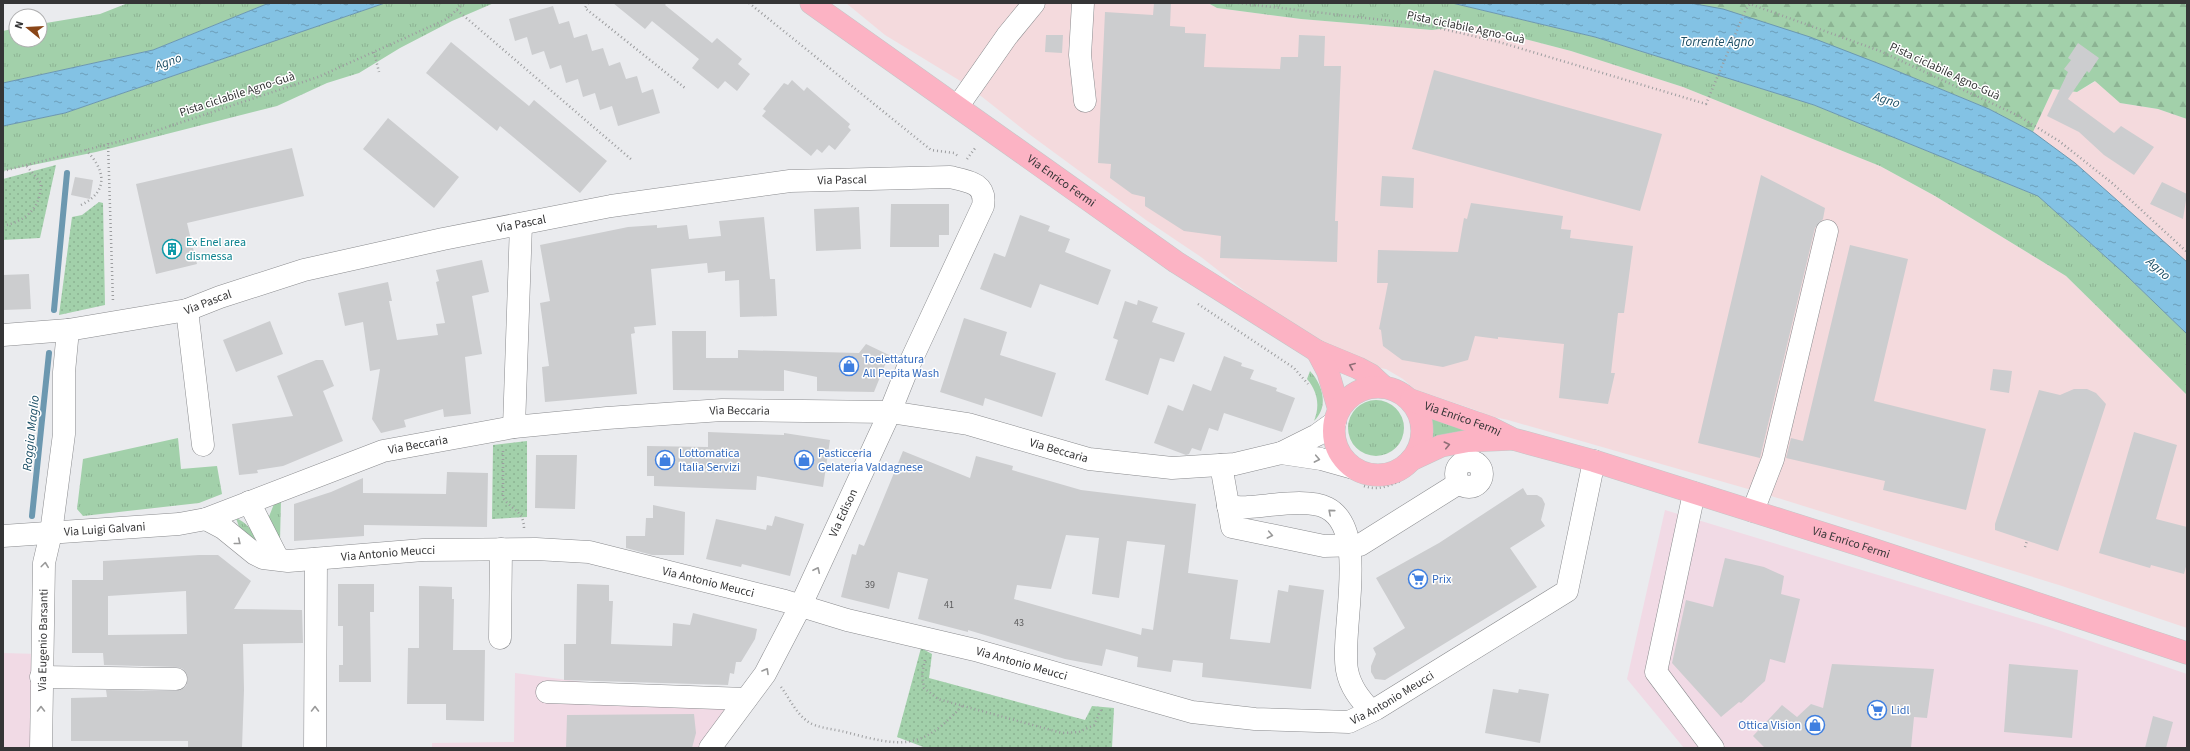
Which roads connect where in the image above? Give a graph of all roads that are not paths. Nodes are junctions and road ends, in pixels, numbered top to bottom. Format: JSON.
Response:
{"nodes":[{"id":1,"x":811,"y":3,"type":"edge"},
{"id":2,"x":1034,"y":3,"type":"edge"},
{"id":3,"x":1084,"y":3,"type":"edge"},
{"id":4,"x":1085,"y":101,"type":"dead end"},
{"id":5,"x":958,"y":106,"type":"junction"},
{"id":6,"x":982,"y":190,"type":"joint"},
{"id":7,"x":521,"y":224,"type":"junction"},
{"id":8,"x":1827,"y":231,"type":"dead end"},
{"id":9,"x":187,"y":310,"type":"junction"},
{"id":10,"x":68,"y":330,"type":"junction"},
{"id":11,"x":3,"y":335,"type":"edge"},
{"id":12,"x":1317,"y":351,"type":"junction"},
{"id":13,"x":1384,"y":387,"type":"junction"},
{"id":14,"x":1411,"y":400,"type":"junction"},
{"id":15,"x":890,"y":412,"type":"junction"},
{"id":16,"x":1337,"y":416,"type":"junction"},
{"id":17,"x":514,"y":427,"type":"junction"},
{"id":18,"x":1513,"y":439,"type":"junction"},
{"id":19,"x":203,"y":445,"type":"dead end"},
{"id":20,"x":1281,"y":452,"type":"junction"},
{"id":21,"x":1594,"y":461,"type":"junction"},
{"id":22,"x":1221,"y":465,"type":"junction"},
{"id":23,"x":1407,"y":470,"type":"junction"},
{"id":24,"x":1356,"y":476,"type":"junction"},
{"id":25,"x":1459,"y":483,"type":"dead end"},
{"id":26,"x":1694,"y":493,"type":"junction"},
{"id":27,"x":249,"y":502,"type":"junction"},
{"id":28,"x":1228,"y":506,"type":"junction"},
{"id":29,"x":1753,"y":511,"type":"junction"},
{"id":30,"x":206,"y":519,"type":"junction"},
{"id":31,"x":51,"y":533,"type":"junction"},
{"id":32,"x":3,"y":536,"type":"edge"},
{"id":33,"x":1351,"y":545,"type":"junction"},
{"id":34,"x":501,"y":550,"type":"junction"},
{"id":35,"x":278,"y":559,"type":"junction"},
{"id":36,"x":316,"y":559,"type":"junction"},
{"id":37,"x":801,"y":605,"type":"junction"},
{"id":38,"x":500,"y":638,"type":"dead end"},
{"id":39,"x":2187,"y":653,"type":"edge"},
{"id":40,"x":41,"y":677,"type":"junction"},
{"id":41,"x":176,"y":679,"type":"dead end"},
{"id":42,"x":547,"y":692,"type":"dead end"},
{"id":43,"x":746,"y":699,"type":"junction"},
{"id":44,"x":1371,"y":711,"type":"junction"},
{"id":45,"x":40,"y":748,"type":"edge"},
{"id":46,"x":315,"y":748,"type":"edge"},
{"id":47,"x":710,"y":748,"type":"edge"},
{"id":48,"x":1713,"y":748,"type":"edge"}],
"edges":[{"from":1,"to":5,"type":"main road","name":"Via Enrico Fermi"},
{"from":2,"to":5,"type":"street"},
{"from":3,"to":4,"type":"street"},
{"from":5,"to":12,"type":"main road","name":"Via Enrico Fermi"},
{"from":6,"to":7,"type":"street","name":"Via Pascal"},
{"from":6,"to":15,"type":"street","name":"Via Edison"},
{"from":7,"to":9,"type":"street","name":"Via Pascal"},
{"from":7,"to":17,"type":"street"},
{"from":8,"to":29,"type":"street"},
{"from":9,"to":10,"type":"street","name":"Via Pascal"},
{"from":9,"to":19,"type":"street"},
{"from":10,"to":11,"type":"street","name":"Via Pascal"},
{"from":10,"to":31,"type":"street"},
{"from":13,"to":12,"type":"main road","name":"Via Enrico Fermi","one_way":true},
{"from":12,"to":16,"type":"main road"},
{"from":13,"to":14,"type":"main road"},
{"from":13,"to":16,"type":"main road"},
{"from":14,"to":18,"type":"main road","name":"Via Enrico Fermi"},
{"from":14,"to":23,"type":"main road"},
{"from":15,"to":17,"type":"street","name":"Via Beccaria"},
{"from":15,"to":22,"type":"street","name":"Via Beccaria"},
{"from":37,"to":15,"type":"street","name":"Via Edison","one_way":true},
{"from":16,"to":20,"type":"street","name":"Via Beccaria"},
{"from":16,"to":24,"type":"main road"},
{"from":17,"to":27,"type":"street","name":"Via Beccaria"},
{"from":18,"to":21,"type":"main road","name":"Via Enrico Fermi"},
{"from":23,"to":18,"type":"main road","name":"Via Enrico Fermi","one_way":true},
{"from":20,"to":22,"type":"street","name":"Via Beccaria"},
{"from":20,"to":24,"type":"street","name":"Via Beccaria","one_way":true},
{"from":21,"to":26,"type":"main road","name":"Via Enrico Fermi"},
{"from":21,"to":44,"type":"street","name":"Via Antonio Meucci"},
{"from":22,"to":28,"type":"street"},
{"from":23,"to":24,"type":"main road"},
{"from":25,"to":33,"type":"street"},
{"from":26,"to":29,"type":"main road","name":"Via Enrico Fermi"},
{"from":26,"to":48,"type":"street"},
{"from":27,"to":30,"type":"street","name":"Via Beccaria"},
{"from":27,"to":35,"type":"street"},
{"from":28,"to":33,"type":"street","one_way":true},
{"from":33,"to":28,"type":"street","one_way":true},
{"from":29,"to":39,"type":"main road","name":"Via Enrico Fermi"},
{"from":30,"to":31,"type":"street","name":"Via Luigi Galvani"},
{"from":30,"to":35,"type":"street","name":"Via Antonio Meucci","one_way":true},
{"from":31,"to":32,"type":"street","name":"Via Luigi Galvani"},
{"from":40,"to":31,"type":"street","name":"Via Eugenio Barsanti","one_way":true},
{"from":33,"to":44,"type":"street"},
{"from":34,"to":36,"type":"street","name":"Via Antonio Meucci"},
{"from":34,"to":37,"type":"street","name":"Via Antonio Meucci"},
{"from":34,"to":38,"type":"street"},
{"from":35,"to":36,"type":"street","name":"Via Antonio Meucci"},
{"from":46,"to":36,"type":"street","one_way":true},
{"from":43,"to":37,"type":"street","name":"Via Edison","one_way":true},
{"from":37,"to":44,"type":"street","name":"Via Antonio Meucci"},
{"from":40,"to":41,"type":"street"},
{"from":45,"to":40,"type":"street","name":"Via Eugenio Barsanti","one_way":true},
{"from":42,"to":43,"type":"street"},
{"from":43,"to":47,"type":"street","name":"Via Edison"}]}
